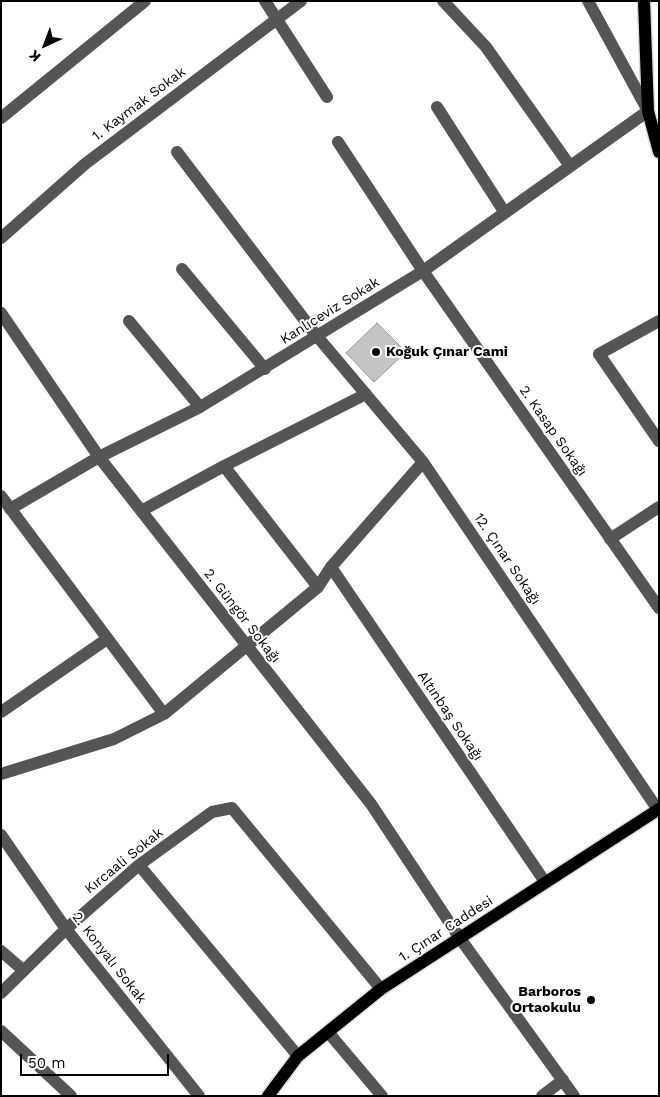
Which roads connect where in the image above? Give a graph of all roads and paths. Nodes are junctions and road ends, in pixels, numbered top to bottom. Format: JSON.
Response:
{"nodes":[{"id":1,"x":145,"y":1,"type":"edge"},
{"id":2,"x":265,"y":1,"type":"edge"},
{"id":3,"x":301,"y":1,"type":"edge"},
{"id":4,"x":443,"y":1,"type":"edge"},
{"id":5,"x":588,"y":1,"type":"edge"},
{"id":6,"x":644,"y":1,"type":"edge"},
{"id":7,"x":277,"y":18,"type":"junction"},
{"id":8,"x":327,"y":97,"type":"dead end"},
{"id":9,"x":437,"y":107,"type":"dead end"},
{"id":10,"x":648,"y":111,"type":"junction"},
{"id":11,"x":1,"y":118,"type":"edge"},
{"id":12,"x":338,"y":142,"type":"dead end"},
{"id":13,"x":177,"y":152,"type":"dead end"},
{"id":14,"x":659,"y":152,"type":"edge"},
{"id":15,"x":570,"y":166,"type":"junction"},
{"id":16,"x":505,"y":213,"type":"junction"},
{"id":17,"x":1,"y":238,"type":"edge"},
{"id":18,"x":182,"y":269,"type":"dead end"},
{"id":19,"x":423,"y":272,"type":"junction"},
{"id":20,"x":1,"y":313,"type":"edge"},
{"id":21,"x":129,"y":321,"type":"dead end"},
{"id":22,"x":659,"y":321,"type":"edge"},
{"id":23,"x":316,"y":335,"type":"junction"},
{"id":24,"x":265,"y":369,"type":"junction"},
{"id":25,"x":366,"y":394,"type":"junction"},
{"id":26,"x":200,"y":407,"type":"junction"},
{"id":27,"x":659,"y":441,"type":"edge"},
{"id":28,"x":99,"y":456,"type":"junction"},
{"id":29,"x":423,"y":462,"type":"junction"},
{"id":30,"x":224,"y":466,"type":"junction"},
{"id":31,"x":1,"y":496,"type":"edge"},
{"id":32,"x":659,"y":507,"type":"edge"},
{"id":33,"x":10,"y":508,"type":"junction"},
{"id":34,"x":141,"y":511,"type":"junction"},
{"id":35,"x":610,"y":539,"type":"junction"},
{"id":36,"x":331,"y":567,"type":"junction"},
{"id":37,"x":318,"y":587,"type":"junction"},
{"id":38,"x":659,"y":608,"type":"edge"},
{"id":39,"x":107,"y":638,"type":"junction"},
{"id":40,"x":248,"y":648,"type":"junction"},
{"id":41,"x":1,"y":712,"type":"edge"},
{"id":42,"x":164,"y":714,"type":"junction"},
{"id":43,"x":1,"y":774,"type":"edge"},
{"id":44,"x":659,"y":810,"type":"edge"},
{"id":45,"x":1,"y":835,"type":"edge"},
{"id":46,"x":139,"y":865,"type":"junction"},
{"id":47,"x":545,"y":882,"type":"junction"},
{"id":48,"x":66,"y":929,"type":"junction"},
{"id":49,"x":459,"y":937,"type":"junction"},
{"id":50,"x":1,"y":951,"type":"edge"},
{"id":51,"x":23,"y":970,"type":"junction"},
{"id":52,"x":381,"y":989,"type":"junction"},
{"id":53,"x":1,"y":994,"type":"edge"},
{"id":54,"x":1,"y":1031,"type":"edge"},
{"id":55,"x":328,"y":1032,"type":"junction"},
{"id":56,"x":298,"y":1056,"type":"junction"},
{"id":57,"x":563,"y":1080,"type":"junction"},
{"id":58,"x":71,"y":1096,"type":"edge"},
{"id":59,"x":199,"y":1096,"type":"edge"},
{"id":60,"x":268,"y":1096,"type":"edge"},
{"id":61,"x":382,"y":1096,"type":"edge"},
{"id":62,"x":542,"y":1096,"type":"edge"},
{"id":63,"x":574,"y":1096,"type":"edge"}],
"edges":[{"from":1,"to":11,"type":"street"},
{"from":2,"to":7,"type":"street"},
{"from":3,"to":7,"type":"street","name":"1. Kaymak Sokak"},
{"from":4,"to":15,"type":"street"},
{"from":5,"to":10,"type":"street"},
{"from":6,"to":10,"type":"main road"},
{"from":7,"to":8,"type":"street"},
{"from":7,"to":17,"type":"street","name":"1. Kaymak Sokak"},
{"from":9,"to":16,"type":"street"},
{"from":10,"to":14,"type":"main road"},
{"from":10,"to":15,"type":"street","name":"Kanlıceviz Sokak"},
{"from":12,"to":19,"type":"street","name":"2. Kasap Sokağı"},
{"from":13,"to":23,"type":"street","name":"12. Çınar Sokağı"},
{"from":15,"to":16,"type":"street","name":"Kanlıceviz Sokak"},
{"from":16,"to":19,"type":"street","name":"Kanlıceviz Sokak"},
{"from":18,"to":24,"type":"street"},
{"from":19,"to":23,"type":"street","name":"Kanlıceviz Sokak"},
{"from":19,"to":35,"type":"street","name":"2. Kasap Sokağı"},
{"from":20,"to":28,"type":"street","name":"2. Güngör Sokağı"},
{"from":21,"to":26,"type":"street"},
{"from":22,"to":27,"type":"street"},
{"from":23,"to":24,"type":"street","name":"Kanlıceviz Sokak"},
{"from":23,"to":25,"type":"street","name":"12. Çınar Sokağı"},
{"from":24,"to":26,"type":"street","name":"Kanlıceviz Sokak"},
{"from":25,"to":29,"type":"street","name":"12. Çınar Sokağı"},
{"from":25,"to":30,"type":"street"},
{"from":26,"to":28,"type":"street","name":"Kanlıceviz Sokak"},
{"from":28,"to":33,"type":"street","name":"Kanlıceviz Sokak"},
{"from":28,"to":34,"type":"street","name":"2. Güngör Sokağı"},
{"from":29,"to":36,"type":"street"},
{"from":29,"to":44,"type":"street","name":"12. Çınar Sokağı"},
{"from":30,"to":34,"type":"street"},
{"from":30,"to":37,"type":"street"},
{"from":31,"to":33,"type":"street"},
{"from":32,"to":35,"type":"street"},
{"from":33,"to":39,"type":"street"},
{"from":34,"to":40,"type":"street","name":"2. Güngör Sokağı"},
{"from":35,"to":38,"type":"street","name":"2. Kasap Sokağı"},
{"from":36,"to":37,"type":"street"},
{"from":36,"to":47,"type":"street","name":"Altınbaş Sokağı"},
{"from":37,"to":40,"type":"street"},
{"from":39,"to":41,"type":"street"},
{"from":39,"to":42,"type":"street"},
{"from":40,"to":42,"type":"street"},
{"from":40,"to":49,"type":"street","name":"2. Güngör Sokağı"},
{"from":42,"to":43,"type":"street"},
{"from":44,"to":47,"type":"main road","name":"1. Çınar Caddesi"},
{"from":45,"to":48,"type":"street","name":"2. Konyalı Sokak"},
{"from":46,"to":48,"type":"street","name":"Kırcaali Sokak"},
{"from":46,"to":52,"type":"street","name":"Kırcaali Sokak"},
{"from":46,"to":56,"type":"street"},
{"from":47,"to":49,"type":"main road","name":"1. Çınar Caddesi"},
{"from":48,"to":51,"type":"street","name":"Kırcaali Sokak"},
{"from":48,"to":59,"type":"street","name":"2. Konyalı Sokak"},
{"from":49,"to":52,"type":"main road","name":"1. Çınar Caddesi"},
{"from":49,"to":57,"type":"street","name":"2. Güngör Sokağı"},
{"from":50,"to":51,"type":"street"},
{"from":51,"to":53,"type":"street","name":"Kırcaali Sokak"},
{"from":52,"to":55,"type":"main road","name":"1. Çınar Caddesi"},
{"from":54,"to":58,"type":"street"},
{"from":55,"to":56,"type":"main road","name":"1. Çınar Caddesi"},
{"from":55,"to":61,"type":"street"},
{"from":56,"to":60,"type":"main road","name":"1. Çınar Caddesi"},
{"from":57,"to":62,"type":"street"},
{"from":57,"to":63,"type":"street","name":"2. Güngör Sokağı"}]}
